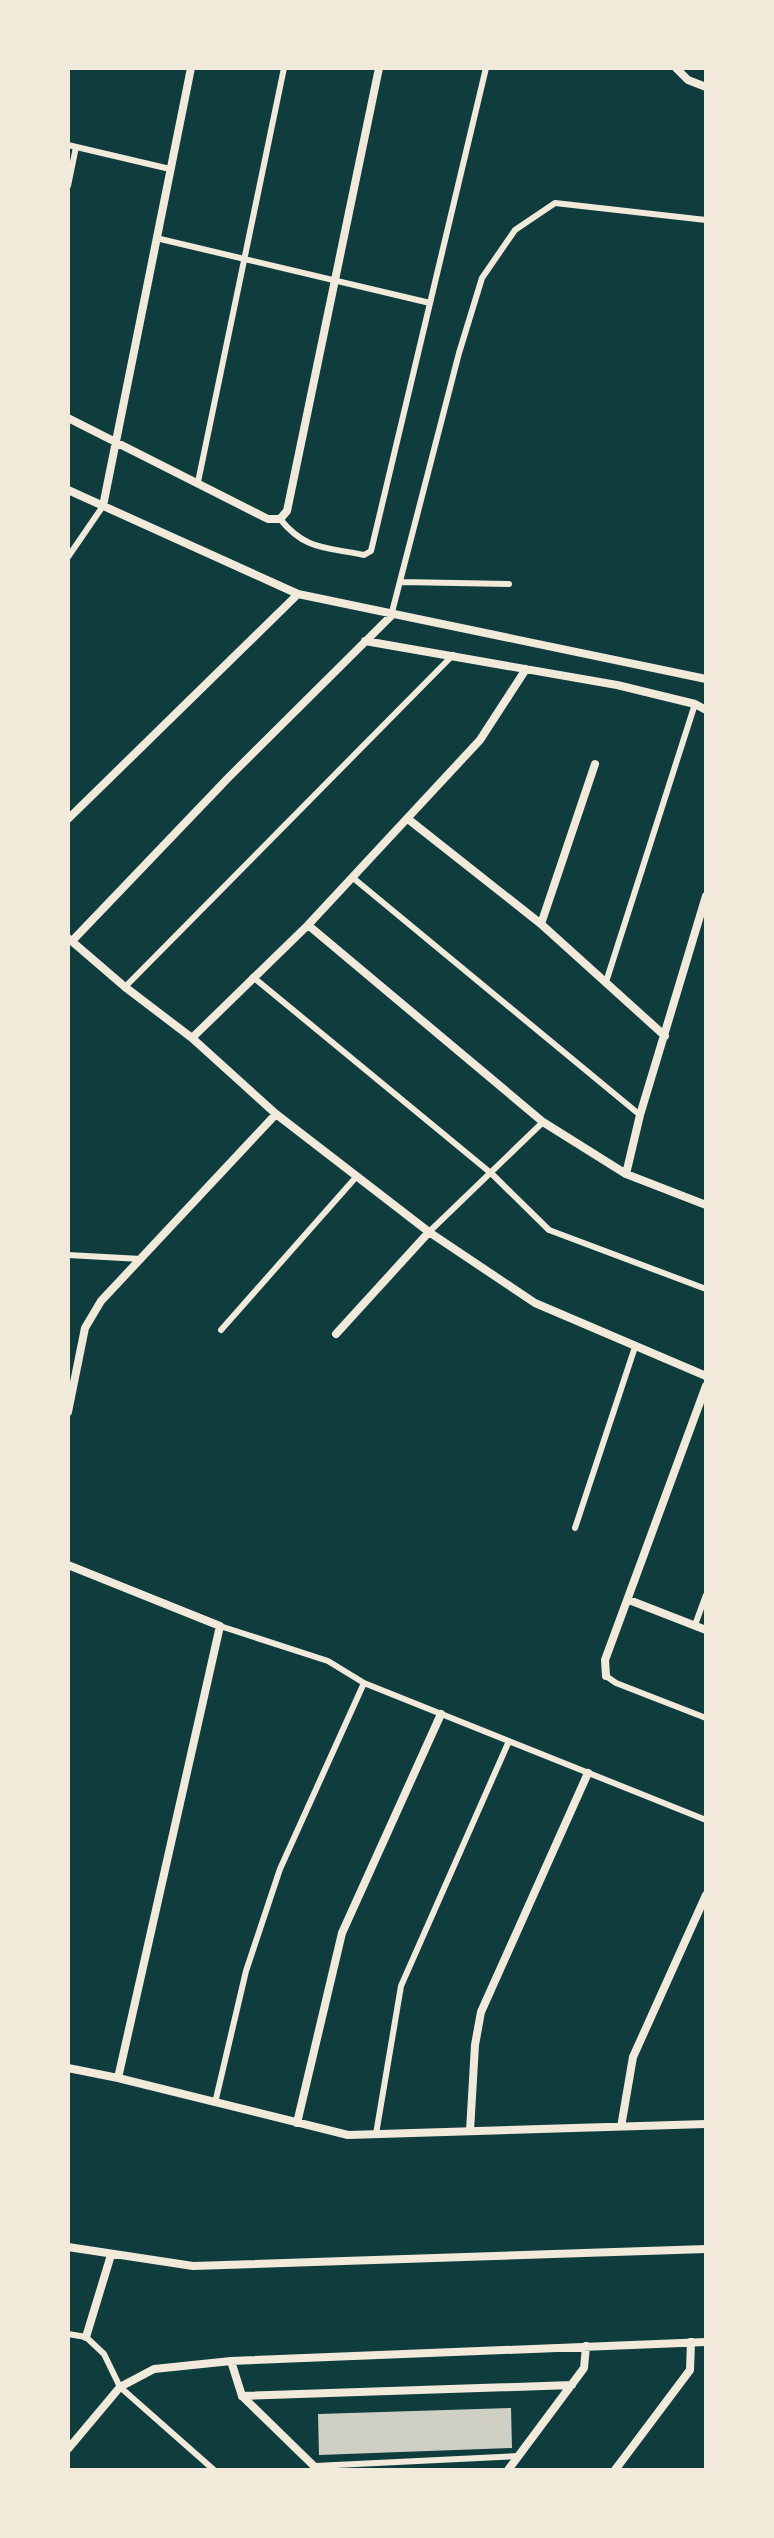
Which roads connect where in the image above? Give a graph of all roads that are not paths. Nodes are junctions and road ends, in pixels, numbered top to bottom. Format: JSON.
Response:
{"nodes":[{"id":1,"x":191,"y":68,"type":"edge"},
{"id":2,"x":284,"y":68,"type":"edge"},
{"id":3,"x":379,"y":68,"type":"edge"},
{"id":4,"x":486,"y":68,"type":"edge"},
{"id":5,"x":676,"y":68,"type":"edge"},
{"id":6,"x":706,"y":87,"type":"edge"},
{"id":7,"x":68,"y":145,"type":"edge"},
{"id":8,"x":76,"y":147,"type":"junction"},
{"id":9,"x":170,"y":169,"type":"junction"},
{"id":10,"x":68,"y":186,"type":"edge"},
{"id":11,"x":706,"y":220,"type":"edge"},
{"id":12,"x":156,"y":238,"type":"junction"},
{"id":13,"x":244,"y":258,"type":"junction"},
{"id":14,"x":336,"y":280,"type":"junction"},
{"id":15,"x":430,"y":303,"type":"junction"},
{"id":16,"x":68,"y":418,"type":"edge"},
{"id":17,"x":114,"y":440,"type":"junction"},
{"id":18,"x":198,"y":482,"type":"junction"},
{"id":19,"x":68,"y":490,"type":"edge"},
{"id":20,"x":103,"y":506,"type":"junction"},
{"id":21,"x":280,"y":519,"type":"junction"},
{"id":22,"x":68,"y":557,"type":"edge"},
{"id":23,"x":401,"y":582,"type":"junction"},
{"id":24,"x":509,"y":584,"type":"dead end"},
{"id":25,"x":298,"y":594,"type":"junction"},
{"id":26,"x":391,"y":616,"type":"junction"},
{"id":27,"x":365,"y":641,"type":"junction"},
{"id":28,"x":453,"y":655,"type":"junction"},
{"id":29,"x":526,"y":669,"type":"junction"},
{"id":30,"x":706,"y":679,"type":"edge"},
{"id":31,"x":695,"y":704,"type":"junction"},
{"id":32,"x":706,"y":710,"type":"edge"},
{"id":33,"x":595,"y":764,"type":"dead end"},
{"id":34,"x":68,"y":819,"type":"edge"},
{"id":35,"x":408,"y":819,"type":"junction"},
{"id":36,"x":352,"y":877,"type":"junction"},
{"id":37,"x":706,"y":896,"type":"edge"},
{"id":38,"x":541,"y":924,"type":"junction"},
{"id":39,"x":308,"y":925,"type":"junction"},
{"id":40,"x":70,"y":939,"type":"edge"},
{"id":41,"x":253,"y":977,"type":"junction"},
{"id":42,"x":606,"y":982,"type":"junction"},
{"id":43,"x":125,"y":987,"type":"junction"},
{"id":44,"x":665,"y":1036,"type":"junction"},
{"id":45,"x":192,"y":1038,"type":"junction"},
{"id":46,"x":276,"y":1114,"type":"junction"},
{"id":47,"x":640,"y":1115,"type":"junction"},
{"id":48,"x":543,"y":1122,"type":"junction"},
{"id":49,"x":492,"y":1174,"type":"junction"},
{"id":50,"x":626,"y":1174,"type":"junction"},
{"id":51,"x":357,"y":1176,"type":"junction"},
{"id":52,"x":706,"y":1205,"type":"edge"},
{"id":53,"x":429,"y":1232,"type":"junction"},
{"id":54,"x":68,"y":1255,"type":"edge"},
{"id":55,"x":141,"y":1259,"type":"junction"},
{"id":56,"x":706,"y":1289,"type":"edge"},
{"id":57,"x":221,"y":1330,"type":"dead end"},
{"id":58,"x":336,"y":1334,"type":"dead end"},
{"id":59,"x":635,"y":1347,"type":"junction"},
{"id":60,"x":706,"y":1376,"type":"edge"},
{"id":61,"x":706,"y":1386,"type":"edge"},
{"id":62,"x":68,"y":1412,"type":"edge"},
{"id":63,"x":575,"y":1528,"type":"dead end"},
{"id":64,"x":68,"y":1565,"type":"edge"},
{"id":65,"x":706,"y":1595,"type":"edge"},
{"id":66,"x":629,"y":1600,"type":"junction"},
{"id":67,"x":695,"y":1625,"type":"junction"},
{"id":68,"x":220,"y":1626,"type":"junction"},
{"id":69,"x":706,"y":1630,"type":"edge"},
{"id":70,"x":606,"y":1676,"type":"joint"},
{"id":71,"x":364,"y":1683,"type":"junction"},
{"id":72,"x":441,"y":1714,"type":"junction"},
{"id":73,"x":706,"y":1718,"type":"edge"},
{"id":74,"x":509,"y":1741,"type":"junction"},
{"id":75,"x":588,"y":1773,"type":"junction"},
{"id":76,"x":706,"y":1820,"type":"edge"},
{"id":77,"x":706,"y":1895,"type":"edge"},
{"id":78,"x":68,"y":2068,"type":"edge"},
{"id":79,"x":118,"y":2078,"type":"junction"},
{"id":80,"x":215,"y":2103,"type":"junction"},
{"id":81,"x":297,"y":2123,"type":"junction"},
{"id":82,"x":706,"y":2124,"type":"edge"},
{"id":83,"x":621,"y":2127,"type":"junction"},
{"id":84,"x":470,"y":2131,"type":"junction"},
{"id":85,"x":376,"y":2134,"type":"junction"},
{"id":86,"x":68,"y":2247,"type":"edge"},
{"id":87,"x":706,"y":2249,"type":"edge"},
{"id":88,"x":111,"y":2255,"type":"junction"},
{"id":89,"x":68,"y":2334,"type":"edge"},
{"id":90,"x":86,"y":2337,"type":"junction"},
{"id":91,"x":691,"y":2342,"type":"junction"},
{"id":92,"x":706,"y":2342,"type":"edge"},
{"id":93,"x":586,"y":2346,"type":"junction"},
{"id":94,"x":231,"y":2361,"type":"junction"},
{"id":95,"x":572,"y":2385,"type":"junction"},
{"id":96,"x":120,"y":2387,"type":"junction"},
{"id":97,"x":242,"y":2396,"type":"junction"},
{"id":98,"x":68,"y":2449,"type":"edge"},
{"id":99,"x":519,"y":2456,"type":"junction"},
{"id":100,"x":315,"y":2468,"type":"edge"},
{"id":101,"x":214,"y":2470,"type":"edge"},
{"id":102,"x":508,"y":2470,"type":"edge"},
{"id":103,"x":615,"y":2470,"type":"edge"}],
"edges":[{"from":1,"to":9,"type":"street"},
{"from":2,"to":13,"type":"lane"},
{"from":3,"to":14,"type":"street"},
{"from":4,"to":15,"type":"lane"},
{"from":5,"to":6,"type":"street"},
{"from":7,"to":8,"type":"lane"},
{"from":8,"to":9,"type":"lane"},
{"from":8,"to":10,"type":"lane"},
{"from":9,"to":12,"type":"street"},
{"from":11,"to":23,"type":"lane"},
{"from":12,"to":13,"type":"lane"},
{"from":12,"to":17,"type":"street"},
{"from":13,"to":14,"type":"lane"},
{"from":13,"to":18,"type":"lane"},
{"from":14,"to":15,"type":"lane"},
{"from":14,"to":21,"type":"street"},
{"from":15,"to":21,"type":"lane"},
{"from":16,"to":17,"type":"street"},
{"from":17,"to":18,"type":"street"},
{"from":17,"to":20,"type":"street"},
{"from":18,"to":21,"type":"street"},
{"from":19,"to":20,"type":"street"},
{"from":20,"to":22,"type":"lane"},
{"from":20,"to":25,"type":"street"},
{"from":23,"to":24,"type":"lane"},
{"from":23,"to":26,"type":"lane"},
{"from":25,"to":26,"type":"street"},
{"from":25,"to":34,"type":"street"},
{"from":26,"to":27,"type":"street"},
{"from":26,"to":30,"type":"street"},
{"from":27,"to":28,"type":"street"},
{"from":27,"to":40,"type":"street"},
{"from":28,"to":29,"type":"street"},
{"from":28,"to":43,"type":"lane"},
{"from":29,"to":31,"type":"street"},
{"from":29,"to":35,"type":"street"},
{"from":31,"to":32,"type":"street"},
{"from":31,"to":42,"type":"lane"},
{"from":33,"to":38,"type":"street"},
{"from":35,"to":36,"type":"street"},
{"from":35,"to":38,"type":"street"},
{"from":36,"to":39,"type":"street"},
{"from":36,"to":47,"type":"lane"},
{"from":37,"to":44,"type":"street"},
{"from":38,"to":42,"type":"street"},
{"from":39,"to":41,"type":"street"},
{"from":39,"to":48,"type":"street"},
{"from":40,"to":43,"type":"street"},
{"from":41,"to":45,"type":"street"},
{"from":41,"to":49,"type":"lane"},
{"from":42,"to":44,"type":"street"},
{"from":43,"to":45,"type":"street"},
{"from":44,"to":47,"type":"street"},
{"from":45,"to":46,"type":"street"},
{"from":46,"to":51,"type":"street"},
{"from":46,"to":55,"type":"street"},
{"from":47,"to":50,"type":"street"},
{"from":48,"to":49,"type":"lane"},
{"from":48,"to":50,"type":"street"},
{"from":49,"to":53,"type":"lane"},
{"from":49,"to":56,"type":"lane"},
{"from":50,"to":52,"type":"street"},
{"from":51,"to":53,"type":"street"},
{"from":51,"to":57,"type":"lane"},
{"from":53,"to":58,"type":"street"},
{"from":53,"to":59,"type":"street"},
{"from":54,"to":55,"type":"lane"},
{"from":55,"to":62,"type":"street"},
{"from":59,"to":60,"type":"street"},
{"from":59,"to":63,"type":"lane"},
{"from":61,"to":66,"type":"street"},
{"from":64,"to":68,"type":"street"},
{"from":65,"to":67,"type":"lane"},
{"from":66,"to":67,"type":"street"},
{"from":66,"to":70,"type":"street"},
{"from":67,"to":69,"type":"street"},
{"from":68,"to":71,"type":"lane"},
{"from":68,"to":79,"type":"street"},
{"from":70,"to":73,"type":"lane"},
{"from":71,"to":72,"type":"lane"},
{"from":71,"to":80,"type":"lane"},
{"from":72,"to":74,"type":"lane"},
{"from":72,"to":81,"type":"street"},
{"from":74,"to":75,"type":"lane"},
{"from":74,"to":85,"type":"lane"},
{"from":75,"to":76,"type":"lane"},
{"from":75,"to":84,"type":"street"},
{"from":77,"to":83,"type":"street"},
{"from":78,"to":79,"type":"street"},
{"from":79,"to":80,"type":"street"},
{"from":80,"to":81,"type":"street"},
{"from":81,"to":85,"type":"street"},
{"from":82,"to":83,"type":"street"},
{"from":83,"to":84,"type":"street"},
{"from":84,"to":85,"type":"street"},
{"from":86,"to":88,"type":"street"},
{"from":87,"to":88,"type":"street"},
{"from":88,"to":90,"type":"street"},
{"from":89,"to":90,"type":"lane"},
{"from":90,"to":96,"type":"lane"},
{"from":91,"to":92,"type":"street"},
{"from":91,"to":93,"type":"street"},
{"from":91,"to":103,"type":"street"},
{"from":93,"to":94,"type":"street"},
{"from":93,"to":95,"type":"street"},
{"from":94,"to":96,"type":"street"},
{"from":94,"to":97,"type":"street"},
{"from":95,"to":97,"type":"street"},
{"from":95,"to":99,"type":"street"},
{"from":96,"to":98,"type":"street"},
{"from":96,"to":101,"type":"lane"},
{"from":97,"to":100,"type":"street"},
{"from":99,"to":100,"type":"lane"},
{"from":99,"to":102,"type":"street"}]}
